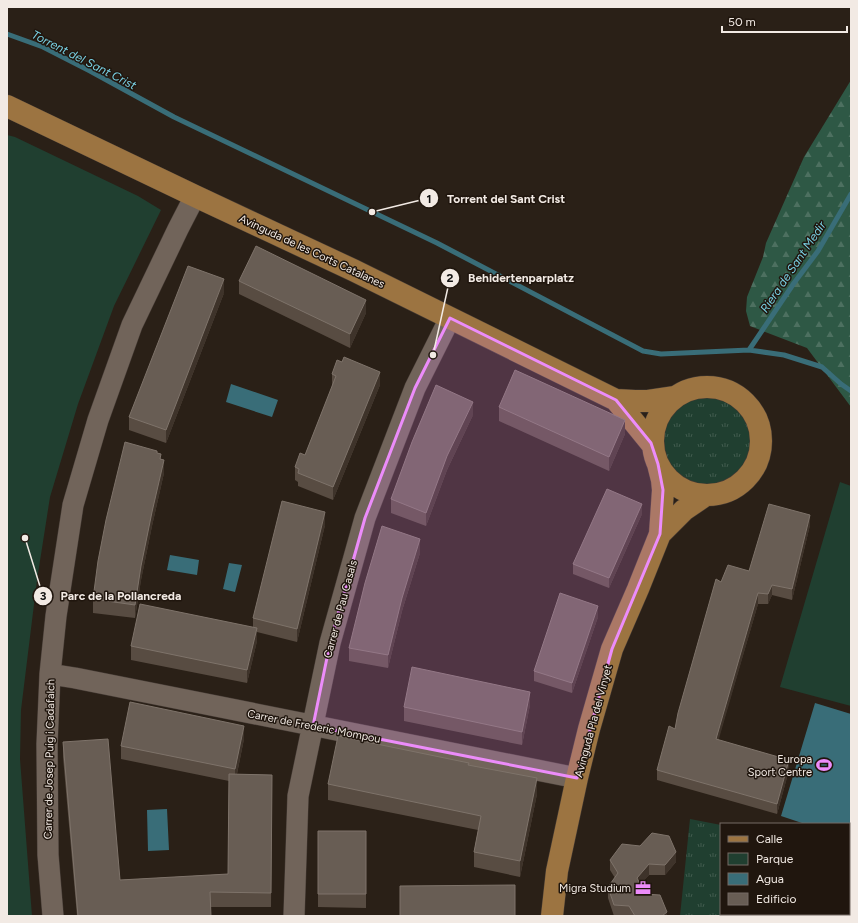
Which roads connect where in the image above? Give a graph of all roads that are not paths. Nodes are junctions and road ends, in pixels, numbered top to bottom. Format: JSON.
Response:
{"nodes":[{"id":1,"x":7,"y":106,"type":"edge"},
{"id":2,"x":195,"y":196,"type":"junction"},
{"id":3,"x":450,"y":318,"type":"junction"},
{"id":4,"x":675,"y":397,"type":"junction"},
{"id":5,"x":616,"y":400,"type":"junction"},
{"id":6,"x":651,"y":443,"type":"junction"},
{"id":7,"x":658,"y":464,"type":"junction"},
{"id":8,"x":706,"y":495,"type":"junction"},
{"id":9,"x":660,"y":534,"type":"junction"},
{"id":10,"x":50,"y":674,"type":"junction"},
{"id":11,"x":313,"y":726,"type":"junction"},
{"id":12,"x":578,"y":778,"type":"junction"},
{"id":13,"x":53,"y":916,"type":"edge"},
{"id":14,"x":294,"y":916,"type":"edge"},
{"id":15,"x":552,"y":916,"type":"edge"}],
"edges":[{"from":1,"to":2,"type":"main road","name":"Avinguda de les Corts Catalanes"},
{"from":2,"to":3,"type":"main road","name":"Avinguda de les Corts Catalanes"},
{"from":2,"to":10,"type":"street","name":"Carrer de Josep Puig i Cadafalch"},
{"from":3,"to":5,"type":"main road","name":"Avinguda de les Corts Catalanes"},
{"from":3,"to":11,"type":"street","name":"Carrer de Pau Casals"},
{"from":4,"to":5,"type":"main road","name":"Avinguda de les Corts Catalanes"},
{"from":4,"to":6,"type":"main road"},
{"from":4,"to":8,"type":"main road"},
{"from":5,"to":6,"type":"main road","name":"Avinguda de les Corts Catalanes"},
{"from":6,"to":7,"type":"main road"},
{"from":7,"to":8,"type":"main road"},
{"from":7,"to":9,"type":"main road","name":"Avinguda Pla del Vinyet"},
{"from":8,"to":9,"type":"main road","name":"Avinguda Pla del Vinyet"},
{"from":9,"to":12,"type":"main road","name":"Avinguda Pla del Vinyet"},
{"from":10,"to":11,"type":"street","name":"Carrer de Frederic Mompou"},
{"from":10,"to":13,"type":"street","name":"Carrer de Josep Puig i Cadafalch"},
{"from":11,"to":12,"type":"street","name":"Carrer de Frederic Mompou"},
{"from":11,"to":14,"type":"street","name":"Carrer de Pau Casals"},
{"from":12,"to":15,"type":"main road","name":"Avinguda Pla del Vinyet"}]}
